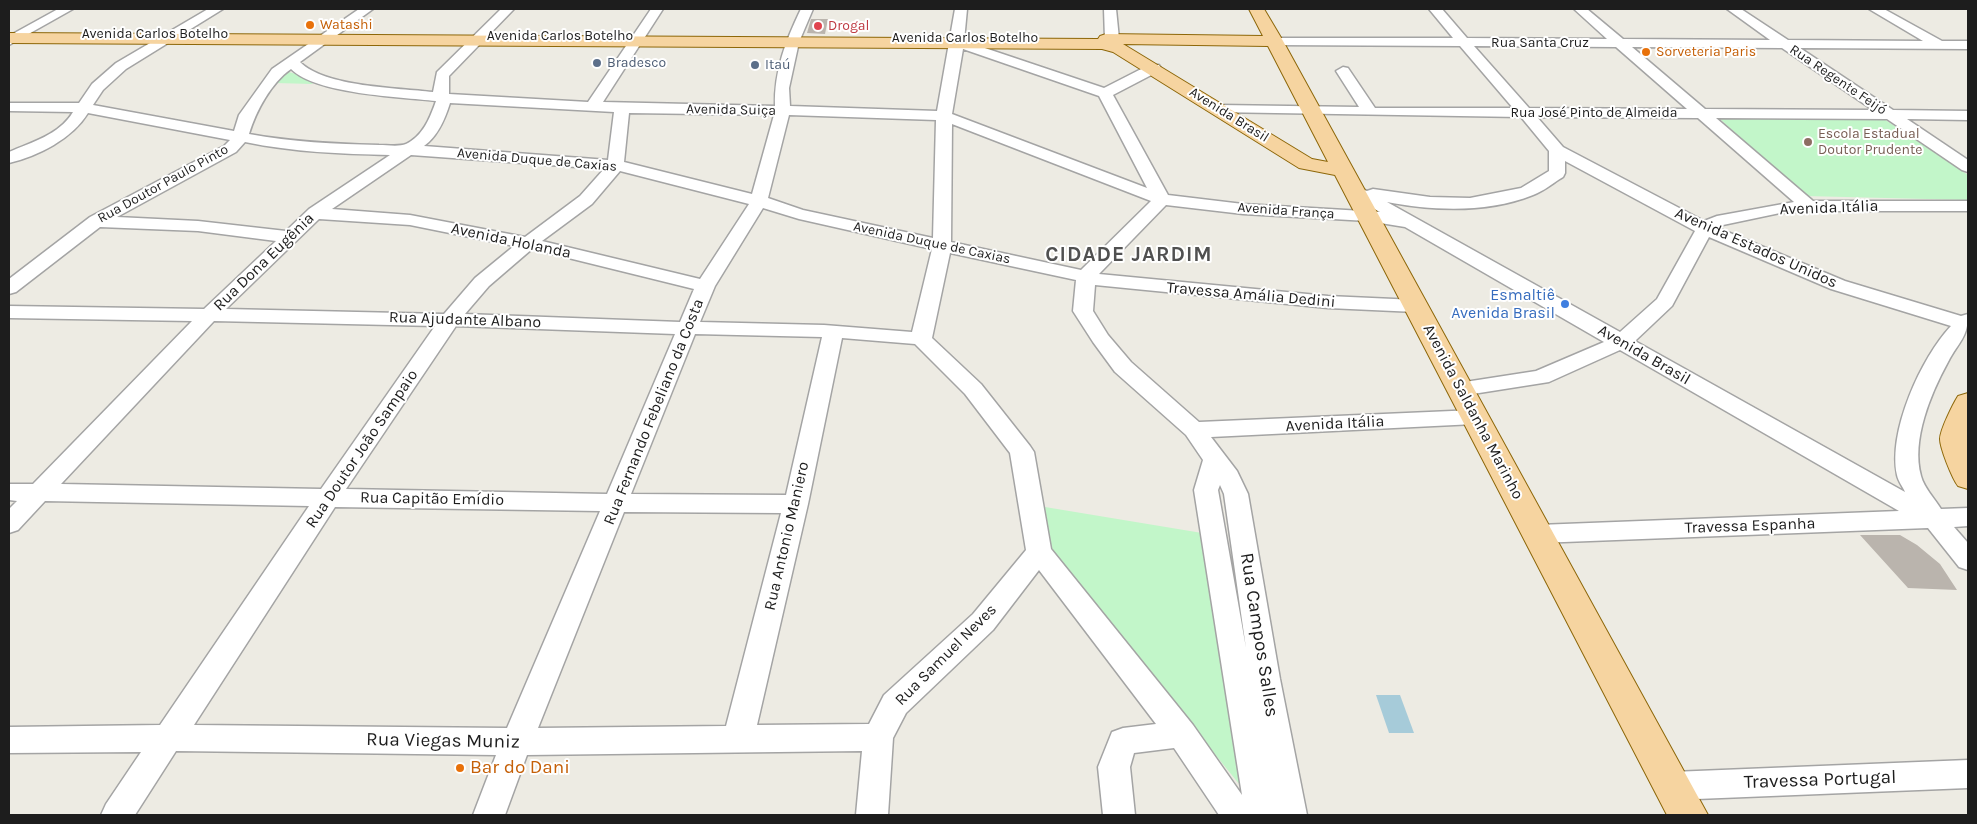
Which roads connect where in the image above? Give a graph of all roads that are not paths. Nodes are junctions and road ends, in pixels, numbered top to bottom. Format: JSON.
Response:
{"nodes":[{"id":1,"x":67,"y":9,"type":"edge"},
{"id":2,"x":217,"y":9,"type":"edge"},
{"id":3,"x":367,"y":9,"type":"edge"},
{"id":4,"x":508,"y":9,"type":"edge"},
{"id":5,"x":657,"y":9,"type":"edge"},
{"id":6,"x":807,"y":9,"type":"edge"},
{"id":7,"x":961,"y":9,"type":"edge"},
{"id":8,"x":1110,"y":9,"type":"edge"},
{"id":9,"x":1257,"y":9,"type":"edge"},
{"id":10,"x":1435,"y":9,"type":"edge"},
{"id":11,"x":1580,"y":9,"type":"edge"},
{"id":12,"x":1733,"y":9,"type":"edge"},
{"id":13,"x":1875,"y":9,"type":"edge"},
{"id":14,"x":13,"y":36,"type":"edge"},
{"id":15,"x":173,"y":36,"type":"junction"},
{"id":16,"x":328,"y":37,"type":"junction"},
{"id":17,"x":480,"y":38,"type":"junction"},
{"id":18,"x":638,"y":39,"type":"junction"},
{"id":19,"x":792,"y":39,"type":"junction"},
{"id":20,"x":958,"y":41,"type":"junction"},
{"id":21,"x":1275,"y":41,"type":"junction"},
{"id":22,"x":1119,"y":42,"type":"junction"},
{"id":23,"x":1463,"y":42,"type":"junction"},
{"id":24,"x":1089,"y":43,"type":"joint"},
{"id":25,"x":1620,"y":44,"type":"junction"},
{"id":26,"x":1784,"y":44,"type":"junction"},
{"id":27,"x":1939,"y":44,"type":"junction"},
{"id":28,"x":1968,"y":45,"type":"edge"},
{"id":29,"x":1968,"y":60,"type":"edge"},
{"id":30,"x":292,"y":62,"type":"junction"},
{"id":31,"x":1154,"y":68,"type":"junction"},
{"id":32,"x":1344,"y":71,"type":"dead end"},
{"id":33,"x":1105,"y":93,"type":"junction"},
{"id":34,"x":444,"y":98,"type":"junction"},
{"id":35,"x":593,"y":106,"type":"junction"},
{"id":36,"x":9,"y":107,"type":"edge"},
{"id":37,"x":84,"y":108,"type":"junction"},
{"id":38,"x":622,"y":108,"type":"junction"},
{"id":39,"x":1219,"y":109,"type":"junction"},
{"id":40,"x":783,"y":111,"type":"junction"},
{"id":41,"x":1312,"y":111,"type":"junction"},
{"id":42,"x":1370,"y":112,"type":"junction"},
{"id":43,"x":1524,"y":113,"type":"junction"},
{"id":44,"x":1702,"y":114,"type":"junction"},
{"id":45,"x":1890,"y":115,"type":"junction"},
{"id":46,"x":1968,"y":115,"type":"edge"},
{"id":47,"x":944,"y":116,"type":"junction"},
{"id":48,"x":240,"y":138,"type":"junction"},
{"id":49,"x":410,"y":150,"type":"junction"},
{"id":50,"x":1557,"y":150,"type":"junction"},
{"id":51,"x":9,"y":158,"type":"edge"},
{"id":52,"x":616,"y":165,"type":"junction"},
{"id":53,"x":1968,"y":167,"type":"edge"},
{"id":54,"x":1349,"y":180,"type":"junction"},
{"id":55,"x":1162,"y":199,"type":"junction"},
{"id":56,"x":759,"y":201,"type":"junction"},
{"id":57,"x":1809,"y":206,"type":"junction"},
{"id":58,"x":1968,"y":206,"type":"edge"},
{"id":59,"x":315,"y":213,"type":"junction"},
{"id":60,"x":1368,"y":216,"type":"junction"},
{"id":61,"x":96,"y":222,"type":"junction"},
{"id":62,"x":1410,"y":222,"type":"junction"},
{"id":63,"x":1704,"y":229,"type":"junction"},
{"id":64,"x":290,"y":237,"type":"junction"},
{"id":65,"x":528,"y":242,"type":"junction"},
{"id":66,"x":942,"y":245,"type":"junction"},
{"id":67,"x":1086,"y":276,"type":"junction"},
{"id":68,"x":705,"y":286,"type":"junction"},
{"id":69,"x":9,"y":288,"type":"edge"},
{"id":70,"x":1416,"y":306,"type":"junction"},
{"id":71,"x":9,"y":312,"type":"edge"},
{"id":72,"x":209,"y":315,"type":"junction"},
{"id":73,"x":451,"y":318,"type":"junction"},
{"id":74,"x":1966,"y":321,"type":"edge"},
{"id":75,"x":687,"y":328,"type":"junction"},
{"id":76,"x":833,"y":332,"type":"junction"},
{"id":77,"x":921,"y":339,"type":"junction"},
{"id":78,"x":1621,"y":342,"type":"junction"},
{"id":79,"x":1460,"y":389,"type":"junction"},
{"id":80,"x":1968,"y":402,"type":"edge"},
{"id":81,"x":1475,"y":417,"type":"junction"},
{"id":82,"x":1194,"y":430,"type":"junction"},
{"id":83,"x":1968,"y":479,"type":"edge"},
{"id":84,"x":9,"y":492,"type":"edge"},
{"id":85,"x":41,"y":492,"type":"junction"},
{"id":86,"x":329,"y":496,"type":"junction"},
{"id":87,"x":617,"y":503,"type":"junction"},
{"id":88,"x":796,"y":504,"type":"junction"},
{"id":89,"x":1965,"y":518,"type":"edge"},
{"id":90,"x":1933,"y":519,"type":"junction"},
{"id":91,"x":9,"y":524,"type":"edge"},
{"id":92,"x":1538,"y":534,"type":"junction"},
{"id":93,"x":1039,"y":552,"type":"junction"},
{"id":94,"x":1968,"y":560,"type":"edge"},
{"id":95,"x":1251,"y":680,"type":"junction"},
{"id":96,"x":1182,"y":734,"type":"junction"},
{"id":97,"x":878,"y":737,"type":"junction"},
{"id":98,"x":169,"y":738,"type":"junction"},
{"id":99,"x":9,"y":740,"type":"edge"},
{"id":100,"x":738,"y":740,"type":"junction"},
{"id":101,"x":517,"y":742,"type":"junction"},
{"id":102,"x":1968,"y":774,"type":"edge"},
{"id":103,"x":1672,"y":786,"type":"junction"},
{"id":104,"x":117,"y":815,"type":"edge"},
{"id":105,"x":489,"y":815,"type":"edge"},
{"id":106,"x":872,"y":815,"type":"edge"},
{"id":107,"x":1119,"y":815,"type":"edge"},
{"id":108,"x":1236,"y":815,"type":"edge"},
{"id":109,"x":1262,"y":815,"type":"edge"},
{"id":110,"x":1291,"y":815,"type":"edge"},
{"id":111,"x":1688,"y":815,"type":"edge"}],
"edges":[{"from":1,"to":14,"type":"street"},
{"from":2,"to":15,"type":"street"},
{"from":3,"to":16,"type":"street","name":"Rua Doutor Paulo Pinto"},
{"from":4,"to":17,"type":"street","name":"Rua Dona Eugênia"},
{"from":5,"to":18,"type":"street"},
{"from":6,"to":19,"type":"street","name":"Rua Fernando Febeliano da Costa"},
{"from":7,"to":20,"type":"street"},
{"from":8,"to":22,"type":"street"},
{"from":9,"to":21,"type":"main road","name":"Avenida Saldanha Marinho"},
{"from":10,"to":23,"type":"street"},
{"from":11,"to":25,"type":"street"},
{"from":12,"to":26,"type":"street","name":"Rua Regente Feijó"},
{"from":13,"to":27,"type":"street"},
{"from":14,"to":15,"type":"main road","name":"Avenida Carlos Botelho"},
{"from":15,"to":16,"type":"main road","name":"Avenida Carlos Botelho"},
{"from":15,"to":37,"type":"street"},
{"from":16,"to":17,"type":"main road","name":"Avenida Carlos Botelho"},
{"from":16,"to":30,"type":"street","name":"Rua Doutor Paulo Pinto"},
{"from":17,"to":18,"type":"main road","name":"Avenida Carlos Botelho"},
{"from":17,"to":34,"type":"street","name":"Rua Dona Eugênia"},
{"from":18,"to":19,"type":"main road","name":"Avenida Carlos Botelho"},
{"from":18,"to":35,"type":"street"},
{"from":19,"to":20,"type":"main road","name":"Avenida Carlos Botelho"},
{"from":19,"to":40,"type":"street","name":"Rua Fernando Febeliano da Costa"},
{"from":20,"to":22,"type":"main road","name":"Avenida Carlos Botelho"},
{"from":20,"to":24,"type":"main road","name":"Avenida Carlos Botelho"},
{"from":20,"to":33,"type":"street"},
{"from":20,"to":47,"type":"street"},
{"from":21,"to":22,"type":"main road","name":"Rua Santa Cruz"},
{"from":21,"to":23,"type":"street","name":"Rua Santa Cruz"},
{"from":21,"to":41,"type":"main road","name":"Avenida Saldanha Marinho"},
{"from":22,"to":24,"type":"main road","name":"Avenida Brasil"},
{"from":22,"to":31,"type":"main road","name":"Avenida Brasil"},
{"from":23,"to":25,"type":"street","name":"Rua Santa Cruz"},
{"from":23,"to":43,"type":"street"},
{"from":25,"to":26,"type":"street","name":"Rua Santa Cruz"},
{"from":25,"to":44,"type":"street"},
{"from":26,"to":27,"type":"street","name":"Rua Santa Cruz"},
{"from":26,"to":45,"type":"street","name":"Rua Regente Feijó"},
{"from":27,"to":28,"type":"street","name":"Rua Santa Cruz"},
{"from":27,"to":29,"type":"street"},
{"from":30,"to":34,"type":"street","name":"Avenida Suiça"},
{"from":30,"to":48,"type":"street","name":"Rua Doutor Paulo Pinto"},
{"from":31,"to":33,"type":"street"},
{"from":31,"to":39,"type":"main road","name":"Avenida Brasil"},
{"from":32,"to":42,"type":"street"},
{"from":33,"to":55,"type":"street"},
{"from":34,"to":35,"type":"street","name":"Avenida Suiça"},
{"from":34,"to":49,"type":"street","name":"Rua Dona Eugênia"},
{"from":35,"to":38,"type":"street","name":"Avenida Suiça"},
{"from":36,"to":37,"type":"street","name":"Avenida Duque de Caxias"},
{"from":37,"to":48,"type":"street","name":"Avenida Duque de Caxias"},
{"from":37,"to":51,"type":"street"},
{"from":38,"to":40,"type":"street","name":"Avenida Suiça"},
{"from":38,"to":52,"type":"street"},
{"from":39,"to":41,"type":"street","name":"Rua José Pinto de Almeida"},
{"from":39,"to":54,"type":"main road","name":"Avenida Brasil"},
{"from":40,"to":47,"type":"street","name":"Avenida Suiça"},
{"from":40,"to":56,"type":"street","name":"Rua Fernando Febeliano da Costa"},
{"from":41,"to":42,"type":"street","name":"Rua José Pinto de Almeida"},
{"from":41,"to":54,"type":"main road","name":"Avenida Saldanha Marinho"},
{"from":42,"to":43,"type":"street","name":"Rua José Pinto de Almeida"},
{"from":43,"to":44,"type":"street","name":"Rua José Pinto de Almeida"},
{"from":43,"to":50,"type":"street"},
{"from":44,"to":45,"type":"street","name":"Rua José Pinto de Almeida"},
{"from":44,"to":57,"type":"street"},
{"from":45,"to":46,"type":"street","name":"Rua José Pinto de Almeida"},
{"from":45,"to":53,"type":"street","name":"Rua Regente Feijó"},
{"from":47,"to":55,"type":"street","name":"Avenida Suiça"},
{"from":47,"to":66,"type":"street"},
{"from":48,"to":49,"type":"street","name":"Avenida Duque de Caxias"},
{"from":48,"to":61,"type":"street","name":"Rua Doutor Paulo Pinto"},
{"from":49,"to":52,"type":"street","name":"Avenida Duque de Caxias"},
{"from":49,"to":59,"type":"street","name":"Rua Dona Eugênia"},
{"from":50,"to":54,"type":"street"},
{"from":50,"to":63,"type":"street","name":"Avenida Estados Unidos"},
{"from":52,"to":56,"type":"street","name":"Avenida Duque de Caxias"},
{"from":52,"to":65,"type":"street","name":"Rua Doutor João Sampaio"},
{"from":54,"to":60,"type":"main road","name":"Avenida Saldanha Marinho"},
{"from":54,"to":62,"type":"street","name":"Avenida Brasil"},
{"from":55,"to":60,"type":"street","name":"Avenida França"},
{"from":55,"to":67,"type":"street"},
{"from":56,"to":66,"type":"street","name":"Avenida Duque de Caxias"},
{"from":56,"to":68,"type":"street","name":"Rua Fernando Febeliano da Costa"},
{"from":57,"to":58,"type":"street","name":"Avenida Itália"},
{"from":57,"to":63,"type":"street","name":"Avenida Itália"},
{"from":59,"to":64,"type":"street","name":"Rua Dona Eugênia"},
{"from":59,"to":65,"type":"street","name":"Avenida Holanda"},
{"from":60,"to":62,"type":"street","name":"Avenida França"},
{"from":60,"to":70,"type":"main road","name":"Avenida Saldanha Marinho"},
{"from":61,"to":64,"type":"street"},
{"from":61,"to":69,"type":"street","name":"Rua Doutor Paulo Pinto"},
{"from":62,"to":78,"type":"street","name":"Avenida Brasil"},
{"from":63,"to":74,"type":"street","name":"Avenida Estados Unidos"},
{"from":63,"to":78,"type":"street"},
{"from":64,"to":72,"type":"street","name":"Rua Dona Eugênia"},
{"from":65,"to":68,"type":"street","name":"Avenida Holanda"},
{"from":65,"to":73,"type":"street","name":"Rua Doutor João Sampaio"},
{"from":66,"to":67,"type":"street","name":"Avenida Duque de Caxias"},
{"from":66,"to":77,"type":"street"},
{"from":67,"to":70,"type":"street","name":"Travessa Amália Dedini"},
{"from":67,"to":82,"type":"street","name":"Rua Campos Salles"},
{"from":68,"to":75,"type":"street","name":"Rua Fernando Febeliano da Costa"},
{"from":70,"to":79,"type":"main road","name":"Avenida Saldanha Marinho"},
{"from":71,"to":72,"type":"street","name":"Rua Ajudante Albano"},
{"from":72,"to":73,"type":"street","name":"Rua Ajudante Albano"},
{"from":72,"to":85,"type":"street","name":"Rua Dona Eugênia"},
{"from":73,"to":75,"type":"street","name":"Rua Ajudante Albano"},
{"from":73,"to":86,"type":"street","name":"Rua Doutor João Sampaio"},
{"from":74,"to":90,"type":"street"},
{"from":75,"to":76,"type":"street","name":"Rua Ajudante Albano"},
{"from":75,"to":87,"type":"street","name":"Rua Fernando Febeliano da Costa"},
{"from":76,"to":77,"type":"street","name":"Rua Ajudante Albano"},
{"from":76,"to":88,"type":"street","name":"Rua Antonio Maniero"},
{"from":77,"to":93,"type":"street"},
{"from":78,"to":79,"type":"street"},
{"from":78,"to":90,"type":"street","name":"Avenida Brasil"},
{"from":79,"to":81,"type":"main road","name":"Avenida Saldanha Marinho"},
{"from":80,"to":83,"type":"main road"},
{"from":81,"to":82,"type":"street","name":"Avenida Itália"},
{"from":81,"to":92,"type":"main road","name":"Avenida Saldanha Marinho"},
{"from":82,"to":95,"type":"street","name":"Rua Campos Salles"},
{"from":84,"to":85,"type":"street","name":"Rua Capitão Emídio"},
{"from":85,"to":86,"type":"street","name":"Rua Capitão Emídio"},
{"from":85,"to":91,"type":"street","name":"Rua Dona Eugênia"},
{"from":86,"to":87,"type":"street","name":"Rua Capitão Emídio"},
{"from":86,"to":98,"type":"street","name":"Rua Doutor João Sampaio"},
{"from":87,"to":88,"type":"street","name":"Rua Capitão Emídio"},
{"from":87,"to":101,"type":"street","name":"Rua Fernando Febeliano da Costa"},
{"from":88,"to":100,"type":"street","name":"Rua Antonio Maniero"},
{"from":89,"to":90,"type":"street","name":"Travessa Espanha"},
{"from":90,"to":92,"type":"street","name":"Travessa Espanha"},
{"from":90,"to":94,"type":"street"},
{"from":92,"to":103,"type":"main road","name":"Avenida Saldanha Marinho"},
{"from":93,"to":96,"type":"street"},
{"from":93,"to":97,"type":"street","name":"Rua Samuel Neves"},
{"from":95,"to":109,"type":"street","name":"Rua Campos Salles"},
{"from":95,"to":110,"type":"street","name":"Rua Campos Salles"},
{"from":96,"to":107,"type":"street"},
{"from":96,"to":108,"type":"street"},
{"from":97,"to":100,"type":"street","name":"Rua Viegas Muniz"},
{"from":97,"to":106,"type":"street","name":"Rua Samuel Neves"},
{"from":98,"to":99,"type":"street","name":"Rua Viegas Muniz"},
{"from":98,"to":101,"type":"street","name":"Rua Viegas Muniz"},
{"from":98,"to":104,"type":"street","name":"Rua Doutor João Sampaio"},
{"from":100,"to":101,"type":"street","name":"Rua Viegas Muniz"},
{"from":101,"to":105,"type":"street","name":"Rua Fernando Febeliano da Costa"},
{"from":102,"to":103,"type":"street","name":"Travessa Portugal"},
{"from":103,"to":111,"type":"main road","name":"Avenida Saldanha Marinho"}]}
